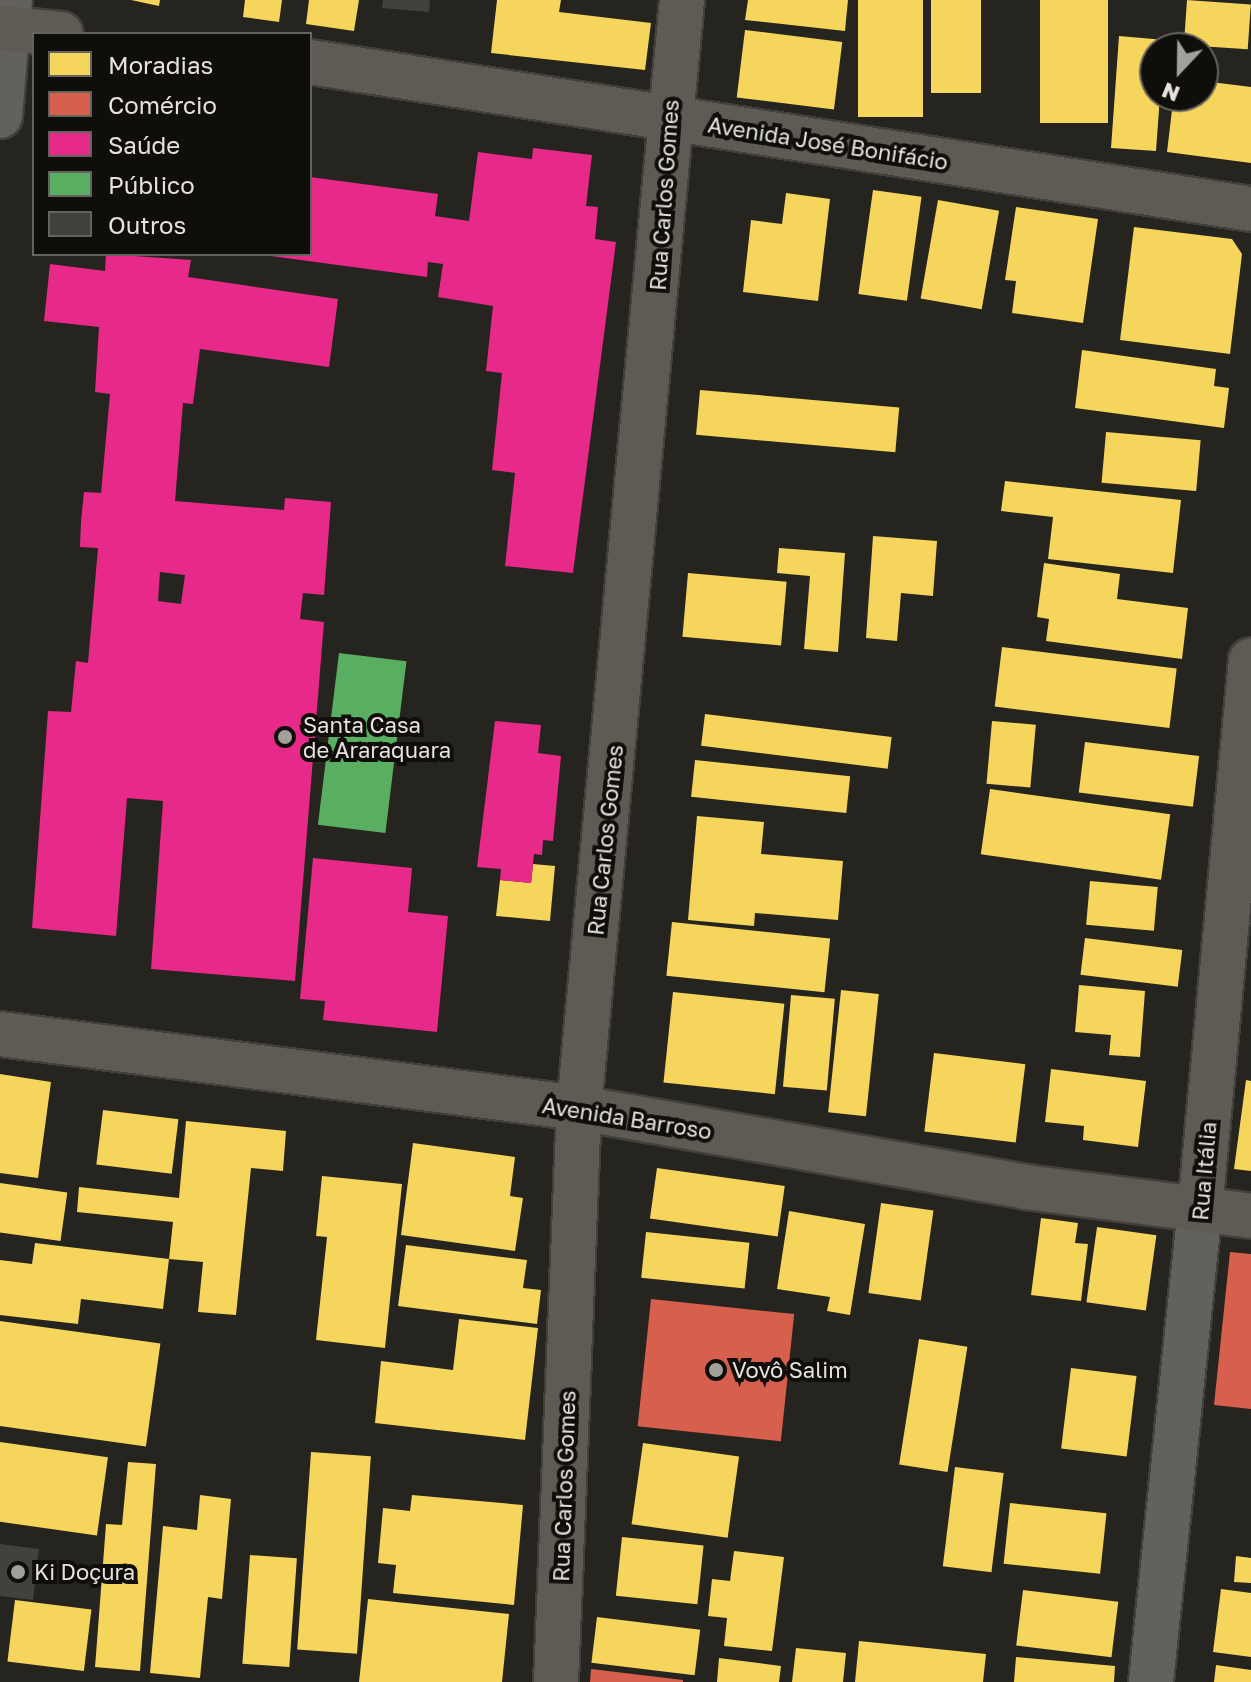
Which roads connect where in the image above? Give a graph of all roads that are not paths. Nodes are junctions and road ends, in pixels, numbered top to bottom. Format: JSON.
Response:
{"nodes":[{"id":1,"x":682,"y":0,"type":"edge"},
{"id":2,"x":6,"y":19,"type":"edge"},
{"id":3,"x":54,"y":32,"type":"edge"},
{"id":4,"x":312,"y":62,"type":"edge"},
{"id":5,"x":0,"y":116,"type":"edge"},
{"id":6,"x":669,"y":117,"type":"junction"},
{"id":7,"x":1251,"y":209,"type":"edge"},
{"id":8,"x":1251,"y":660,"type":"edge"},
{"id":9,"x":0,"y":1034,"type":"edge"},
{"id":10,"x":579,"y":1108,"type":"junction"},
{"id":11,"x":1200,"y":1209,"type":"junction"},
{"id":12,"x":1251,"y":1216,"type":"edge"},
{"id":13,"x":556,"y":1682,"type":"edge"},
{"id":14,"x":1151,"y":1682,"type":"edge"}],
"edges":[{"from":1,"to":6,"type":"street","name":"Rua Carlos Gomes"},
{"from":2,"to":3,"type":"street"},
{"from":2,"to":5,"type":"street"},
{"from":4,"to":6,"type":"street","name":"Avenida José Bonifácio"},
{"from":6,"to":7,"type":"street","name":"Avenida José Bonifácio"},
{"from":6,"to":10,"type":"street","name":"Rua Carlos Gomes"},
{"from":8,"to":11,"type":"street","name":"Rua Itália"},
{"from":9,"to":10,"type":"street","name":"Avenida Barroso"},
{"from":10,"to":11,"type":"street","name":"Avenida Barroso"},
{"from":10,"to":13,"type":"street","name":"Rua Carlos Gomes"},
{"from":11,"to":12,"type":"street","name":"Avenida Barroso"},
{"from":11,"to":14,"type":"street","name":"Rua Itália"}]}
